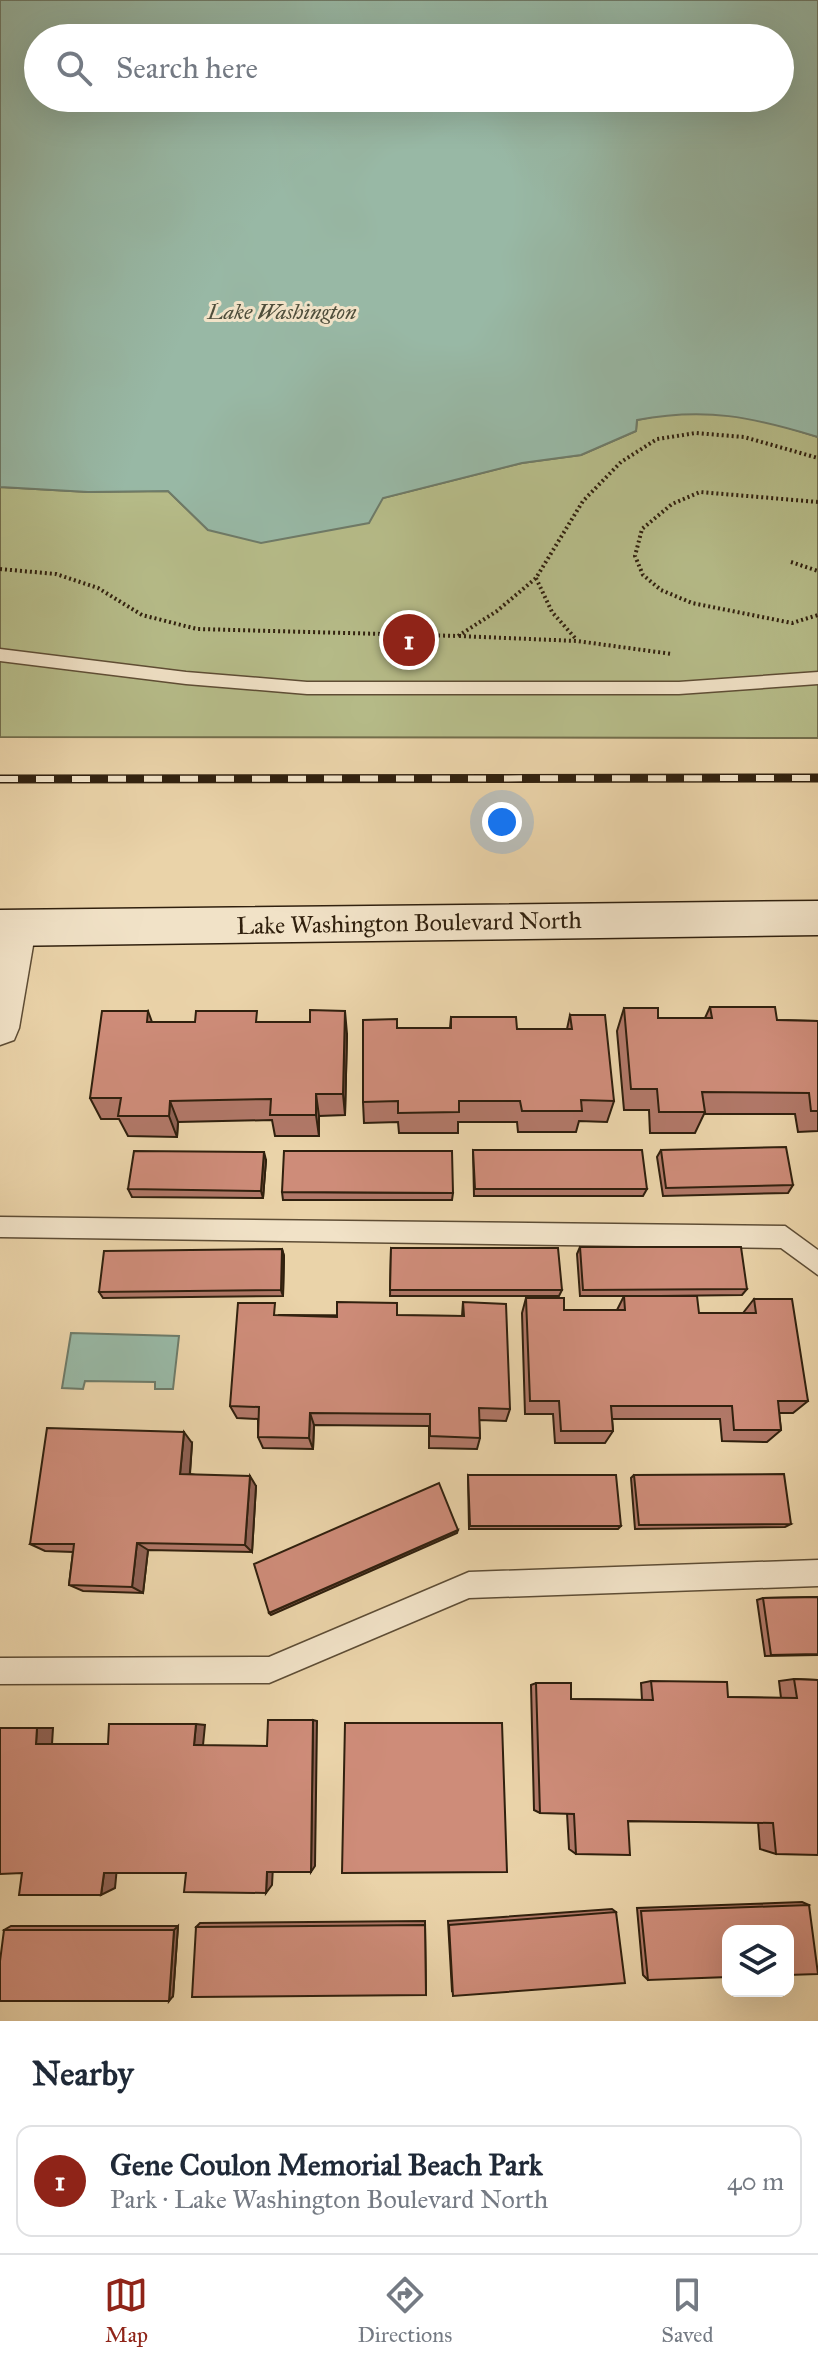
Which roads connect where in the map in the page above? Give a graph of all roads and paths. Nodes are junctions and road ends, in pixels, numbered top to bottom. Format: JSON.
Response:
{"nodes":[{"id":1,"x":818,"y":458,"type":"edge"},
{"id":2,"x":818,"y":502,"type":"edge"},
{"id":3,"x":791,"y":562,"type":"dead end"},
{"id":4,"x":0,"y":569,"type":"edge"},
{"id":5,"x":818,"y":571,"type":"edge"},
{"id":6,"x":536,"y":578,"type":"junction"},
{"id":7,"x":818,"y":615,"type":"edge"},
{"id":8,"x":458,"y":636,"type":"junction"},
{"id":9,"x":577,"y":641,"type":"junction"},
{"id":10,"x":630,"y":647,"type":"dead end"},
{"id":11,"x":0,"y":655,"type":"edge"},
{"id":12,"x":818,"y":666,"type":"edge"},
{"id":13,"x":780,"y":678,"type":"junction"},
{"id":14,"x":818,"y":678,"type":"edge"},
{"id":15,"x":818,"y":918,"type":"edge"},
{"id":16,"x":9,"y":928,"type":"edge"},
{"id":17,"x":0,"y":1028,"type":"edge"},
{"id":18,"x":0,"y":1227,"type":"edge"},
{"id":19,"x":818,"y":1264,"type":"edge"},
{"id":20,"x":818,"y":1573,"type":"edge"},
{"id":21,"x":0,"y":1671,"type":"edge"}],
"edges":[{"from":1,"to":6,"type":"path"},
{"from":2,"to":7,"type":"path"},
{"from":3,"to":5,"type":"path"},
{"from":4,"to":8,"type":"path"},
{"from":6,"to":8,"type":"path"},
{"from":6,"to":9,"type":"path"},
{"from":8,"to":9,"type":"path"},
{"from":9,"to":10,"type":"path"},
{"from":11,"to":13,"type":"lane"},
{"from":12,"to":13,"type":"lane"},
{"from":13,"to":14,"type":"lane"},
{"from":15,"to":16,"type":"street","name":"Lake Washington Boulevard North"},
{"from":16,"to":17,"type":"street"},
{"from":18,"to":19,"type":"lane"},
{"from":20,"to":21,"type":"lane"}]}
